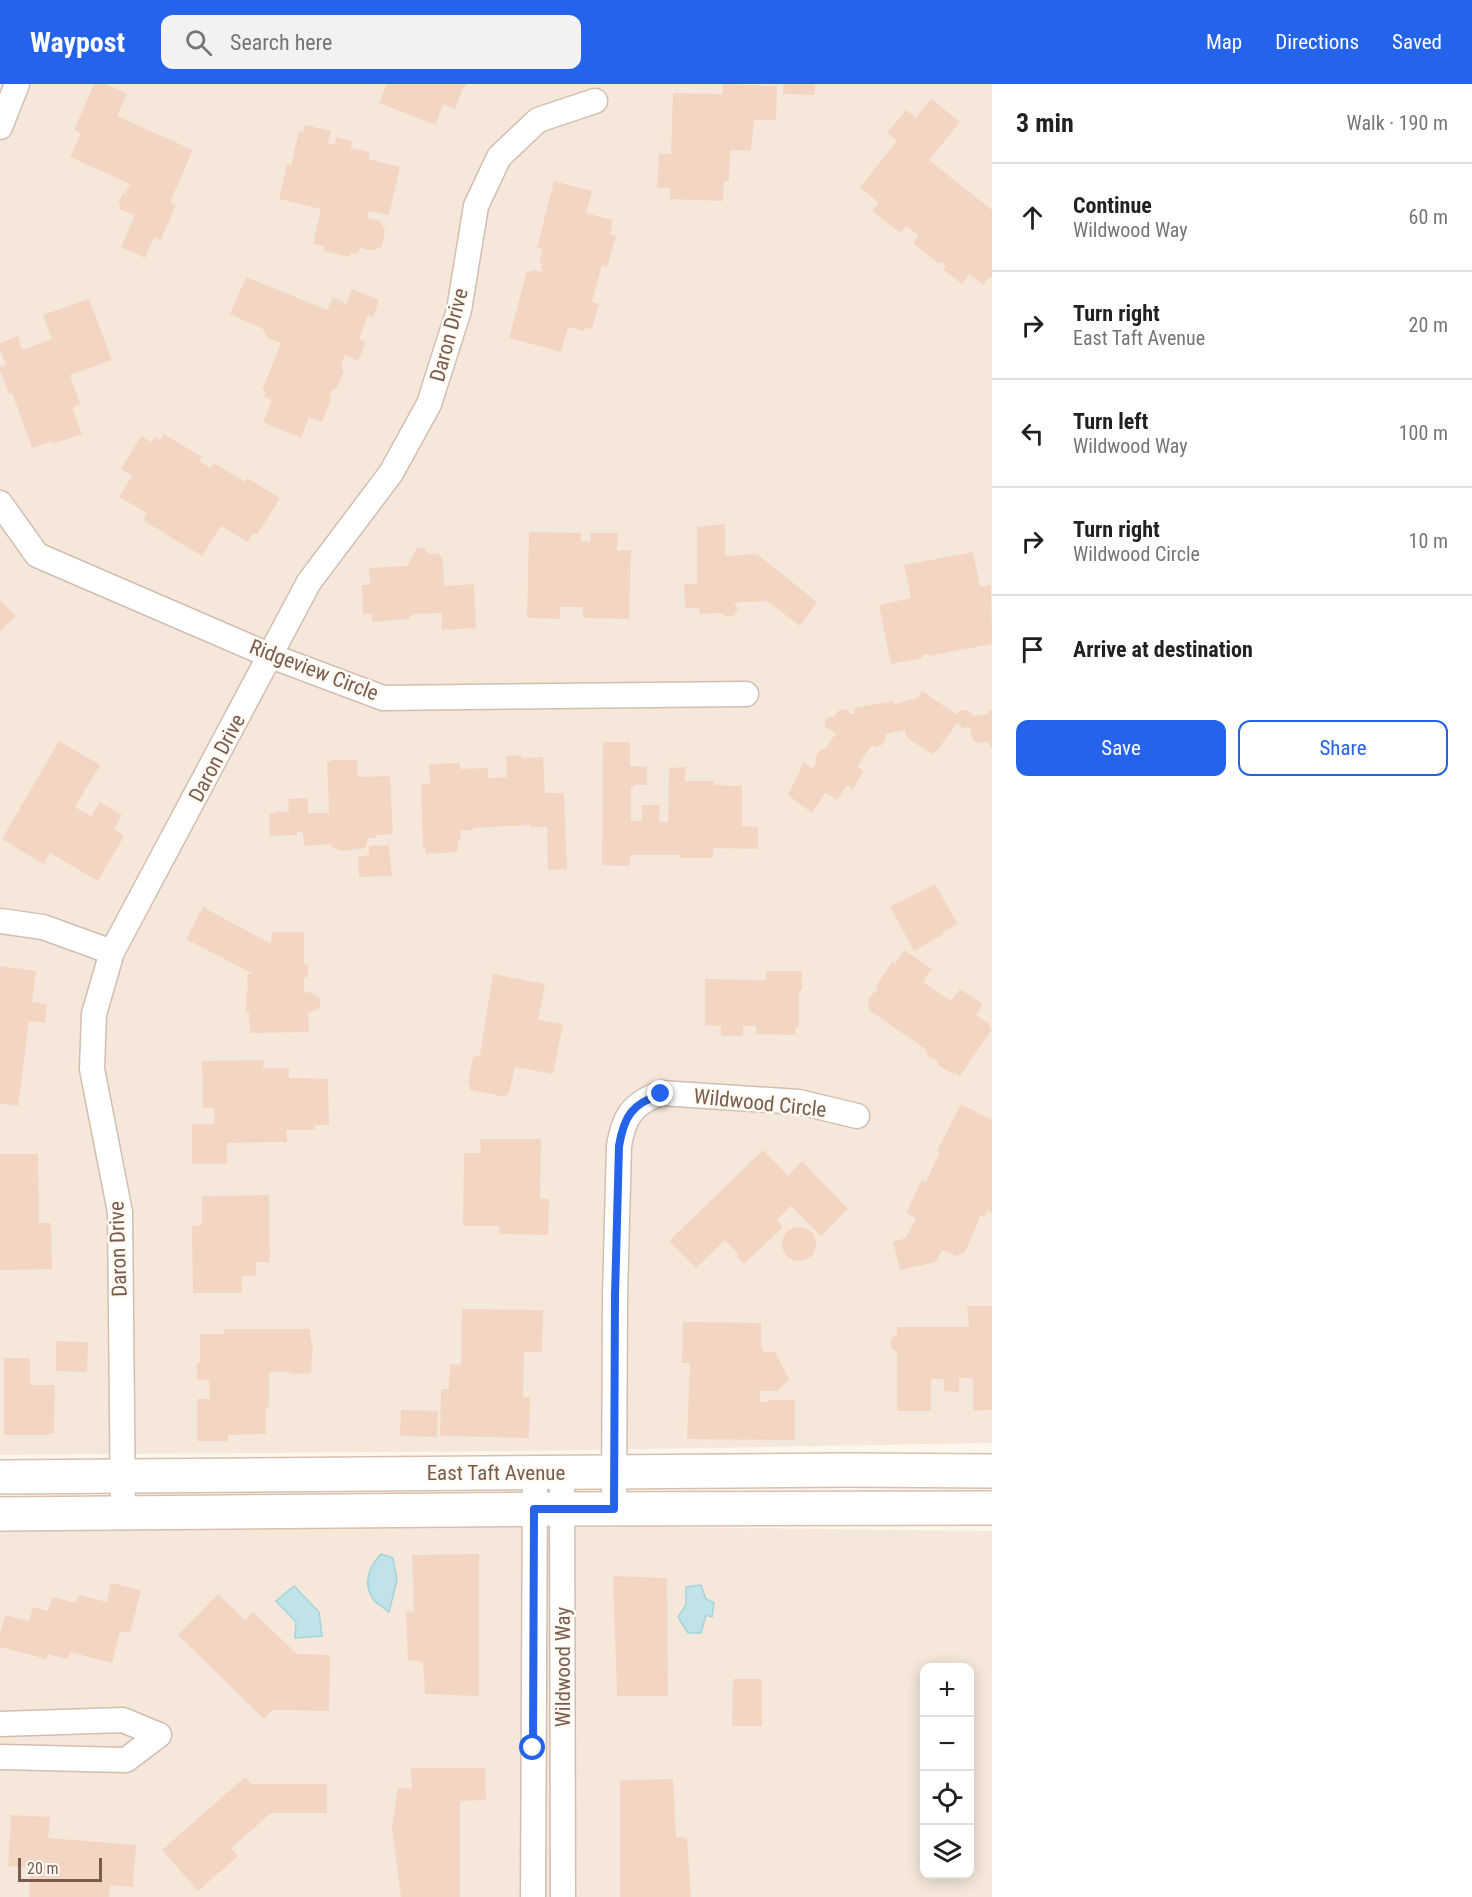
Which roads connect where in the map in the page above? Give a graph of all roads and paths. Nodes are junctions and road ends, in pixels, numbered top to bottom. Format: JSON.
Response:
{"nodes":[{"id":1,"x":17,"y":84,"type":"edge"},
{"id":2,"x":595,"y":101,"type":"dead end"},
{"id":3,"x":0,"y":127,"type":"edge"},
{"id":4,"x":0,"y":503,"type":"edge"},
{"id":5,"x":271,"y":656,"type":"junction"},
{"id":6,"x":746,"y":694,"type":"dead end"},
{"id":7,"x":0,"y":921,"type":"edge"},
{"id":8,"x":112,"y":952,"type":"junction"},
{"id":9,"x":857,"y":1116,"type":"dead end"},
{"id":10,"x":992,"y":1471,"type":"edge"},
{"id":11,"x":614,"y":1472,"type":"junction"},
{"id":12,"x":548,"y":1473,"type":"junction"},
{"id":13,"x":122,"y":1476,"type":"junction"},
{"id":14,"x":0,"y":1478,"type":"edge"},
{"id":15,"x":992,"y":1508,"type":"edge"},
{"id":16,"x":548,"y":1509,"type":"junction"},
{"id":17,"x":614,"y":1509,"type":"junction"},
{"id":18,"x":123,"y":1512,"type":"junction"},
{"id":19,"x":0,"y":1514,"type":"edge"},
{"id":20,"x":0,"y":1724,"type":"edge"},
{"id":21,"x":533,"y":1748,"type":"junction"},
{"id":22,"x":563,"y":1749,"type":"junction"},
{"id":23,"x":0,"y":1757,"type":"edge"},
{"id":24,"x":533,"y":1897,"type":"edge"},
{"id":25,"x":563,"y":1897,"type":"edge"}],
"edges":[{"from":1,"to":3,"type":"street"},
{"from":2,"to":5,"type":"street","name":"Daron Drive"},
{"from":4,"to":5,"type":"street","name":"Ridgeview Circle"},
{"from":5,"to":6,"type":"street","name":"Ridgeview Circle"},
{"from":5,"to":8,"type":"street","name":"Daron Drive"},
{"from":7,"to":8,"type":"street"},
{"from":8,"to":13,"type":"street","name":"Daron Drive"},
{"from":9,"to":11,"type":"street","name":"Wildwood Circle"},
{"from":10,"to":11,"type":"street","name":"East Taft Avenue"},
{"from":11,"to":12,"type":"street","name":"East Taft Avenue"},
{"from":11,"to":17,"type":"street"},
{"from":12,"to":13,"type":"street","name":"East Taft Avenue"},
{"from":12,"to":16,"type":"street","name":"Wildwood Way"},
{"from":13,"to":14,"type":"street","name":"East Taft Avenue"},
{"from":13,"to":18,"type":"street","name":"Daron Drive"},
{"from":15,"to":17,"type":"street","name":"East Taft Avenue"},
{"from":16,"to":17,"type":"street","name":"East Taft Avenue"},
{"from":16,"to":18,"type":"street","name":"East Taft Avenue"},
{"from":16,"to":21,"type":"street","name":"Wildwood Way"},
{"from":16,"to":22,"type":"street","name":"Wildwood Way"},
{"from":18,"to":19,"type":"street","name":"East Taft Avenue"},
{"from":20,"to":23,"type":"street"},
{"from":21,"to":22,"type":"street"},
{"from":21,"to":24,"type":"street","name":"Wildwood Way"},
{"from":22,"to":25,"type":"street","name":"Wildwood Way"}]}
